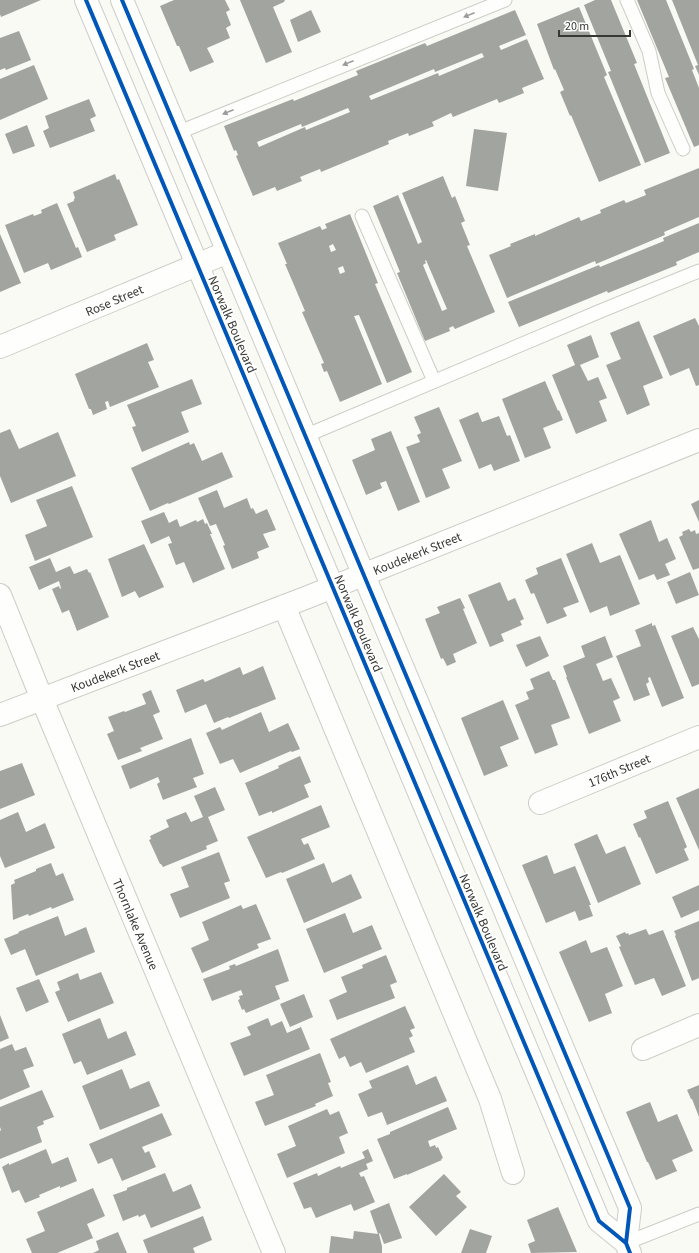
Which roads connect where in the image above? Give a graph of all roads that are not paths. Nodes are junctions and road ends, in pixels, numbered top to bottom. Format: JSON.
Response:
{"nodes":[{"id":1,"x":86,"y":0,"type":"edge"},
{"id":2,"x":122,"y":0,"type":"edge"},
{"id":3,"x":505,"y":0,"type":"edge"},
{"id":4,"x":627,"y":0,"type":"edge"},
{"id":5,"x":177,"y":132,"type":"junction"},
{"id":6,"x":683,"y":149,"type":"dead end"},
{"id":7,"x":362,"y":216,"type":"dead end"},
{"id":8,"x":228,"y":252,"type":"junction"},
{"id":9,"x":198,"y":265,"type":"junction"},
{"id":10,"x":699,"y":271,"type":"edge"},
{"id":11,"x":0,"y":347,"type":"edge"},
{"id":12,"x":434,"y":380,"type":"junction"},
{"id":13,"x":305,"y":436,"type":"junction"},
{"id":14,"x":699,"y":440,"type":"edge"},
{"id":15,"x":364,"y":575,"type":"junction"},
{"id":16,"x":333,"y":587,"type":"junction"},
{"id":17,"x":0,"y":595,"type":"edge"},
{"id":18,"x":284,"y":606,"type":"junction"},
{"id":19,"x":42,"y":699,"type":"junction"},
{"id":20,"x":0,"y":715,"type":"edge"},
{"id":21,"x":699,"y":737,"type":"edge"},
{"id":22,"x":540,"y":803,"type":"dead end"},
{"id":23,"x":699,"y":1026,"type":"edge"},
{"id":24,"x":643,"y":1049,"type":"dead end"},
{"id":25,"x":513,"y":1173,"type":"dead end"},
{"id":26,"x":699,"y":1214,"type":"edge"},
{"id":27,"x":628,"y":1248,"type":"edge"},
{"id":28,"x":274,"y":1253,"type":"edge"}],
"edges":[{"from":1,"to":9,"type":"main road","name":"Norwalk Boulevard"},
{"from":2,"to":5,"type":"main road","name":"Norwalk Boulevard"},
{"from":3,"to":5,"type":"lane","one_way":true},
{"from":4,"to":6,"type":"lane"},
{"from":5,"to":8,"type":"main road","name":"Norwalk Boulevard"},
{"from":7,"to":12,"type":"lane"},
{"from":8,"to":9,"type":"main road","name":"Rose Street"},
{"from":8,"to":13,"type":"main road","name":"Norwalk Boulevard"},
{"from":9,"to":11,"type":"main road","name":"Rose Street"},
{"from":9,"to":16,"type":"main road","name":"Norwalk Boulevard"},
{"from":10,"to":12,"type":"lane"},
{"from":12,"to":13,"type":"lane"},
{"from":13,"to":15,"type":"main road","name":"Norwalk Boulevard"},
{"from":14,"to":15,"type":"main road","name":"Koudekerk Street"},
{"from":15,"to":16,"type":"main road","name":"Koudekerk Street"},
{"from":15,"to":27,"type":"main road","name":"Norwalk Boulevard"},
{"from":16,"to":18,"type":"main road","name":"Koudekerk Street"},
{"from":16,"to":27,"type":"main road","name":"Norwalk Boulevard"},
{"from":17,"to":19,"type":"main road","name":"Thornlake Avenue"},
{"from":18,"to":19,"type":"main road","name":"Koudekerk Street"},
{"from":18,"to":25,"type":"main road"},
{"from":19,"to":20,"type":"main road","name":"Koudekerk Street"},
{"from":19,"to":28,"type":"main road","name":"Thornlake Avenue"},
{"from":21,"to":22,"type":"main road","name":"176th Street"},
{"from":23,"to":24,"type":"main road"},
{"from":26,"to":27,"type":"lane"}]}
